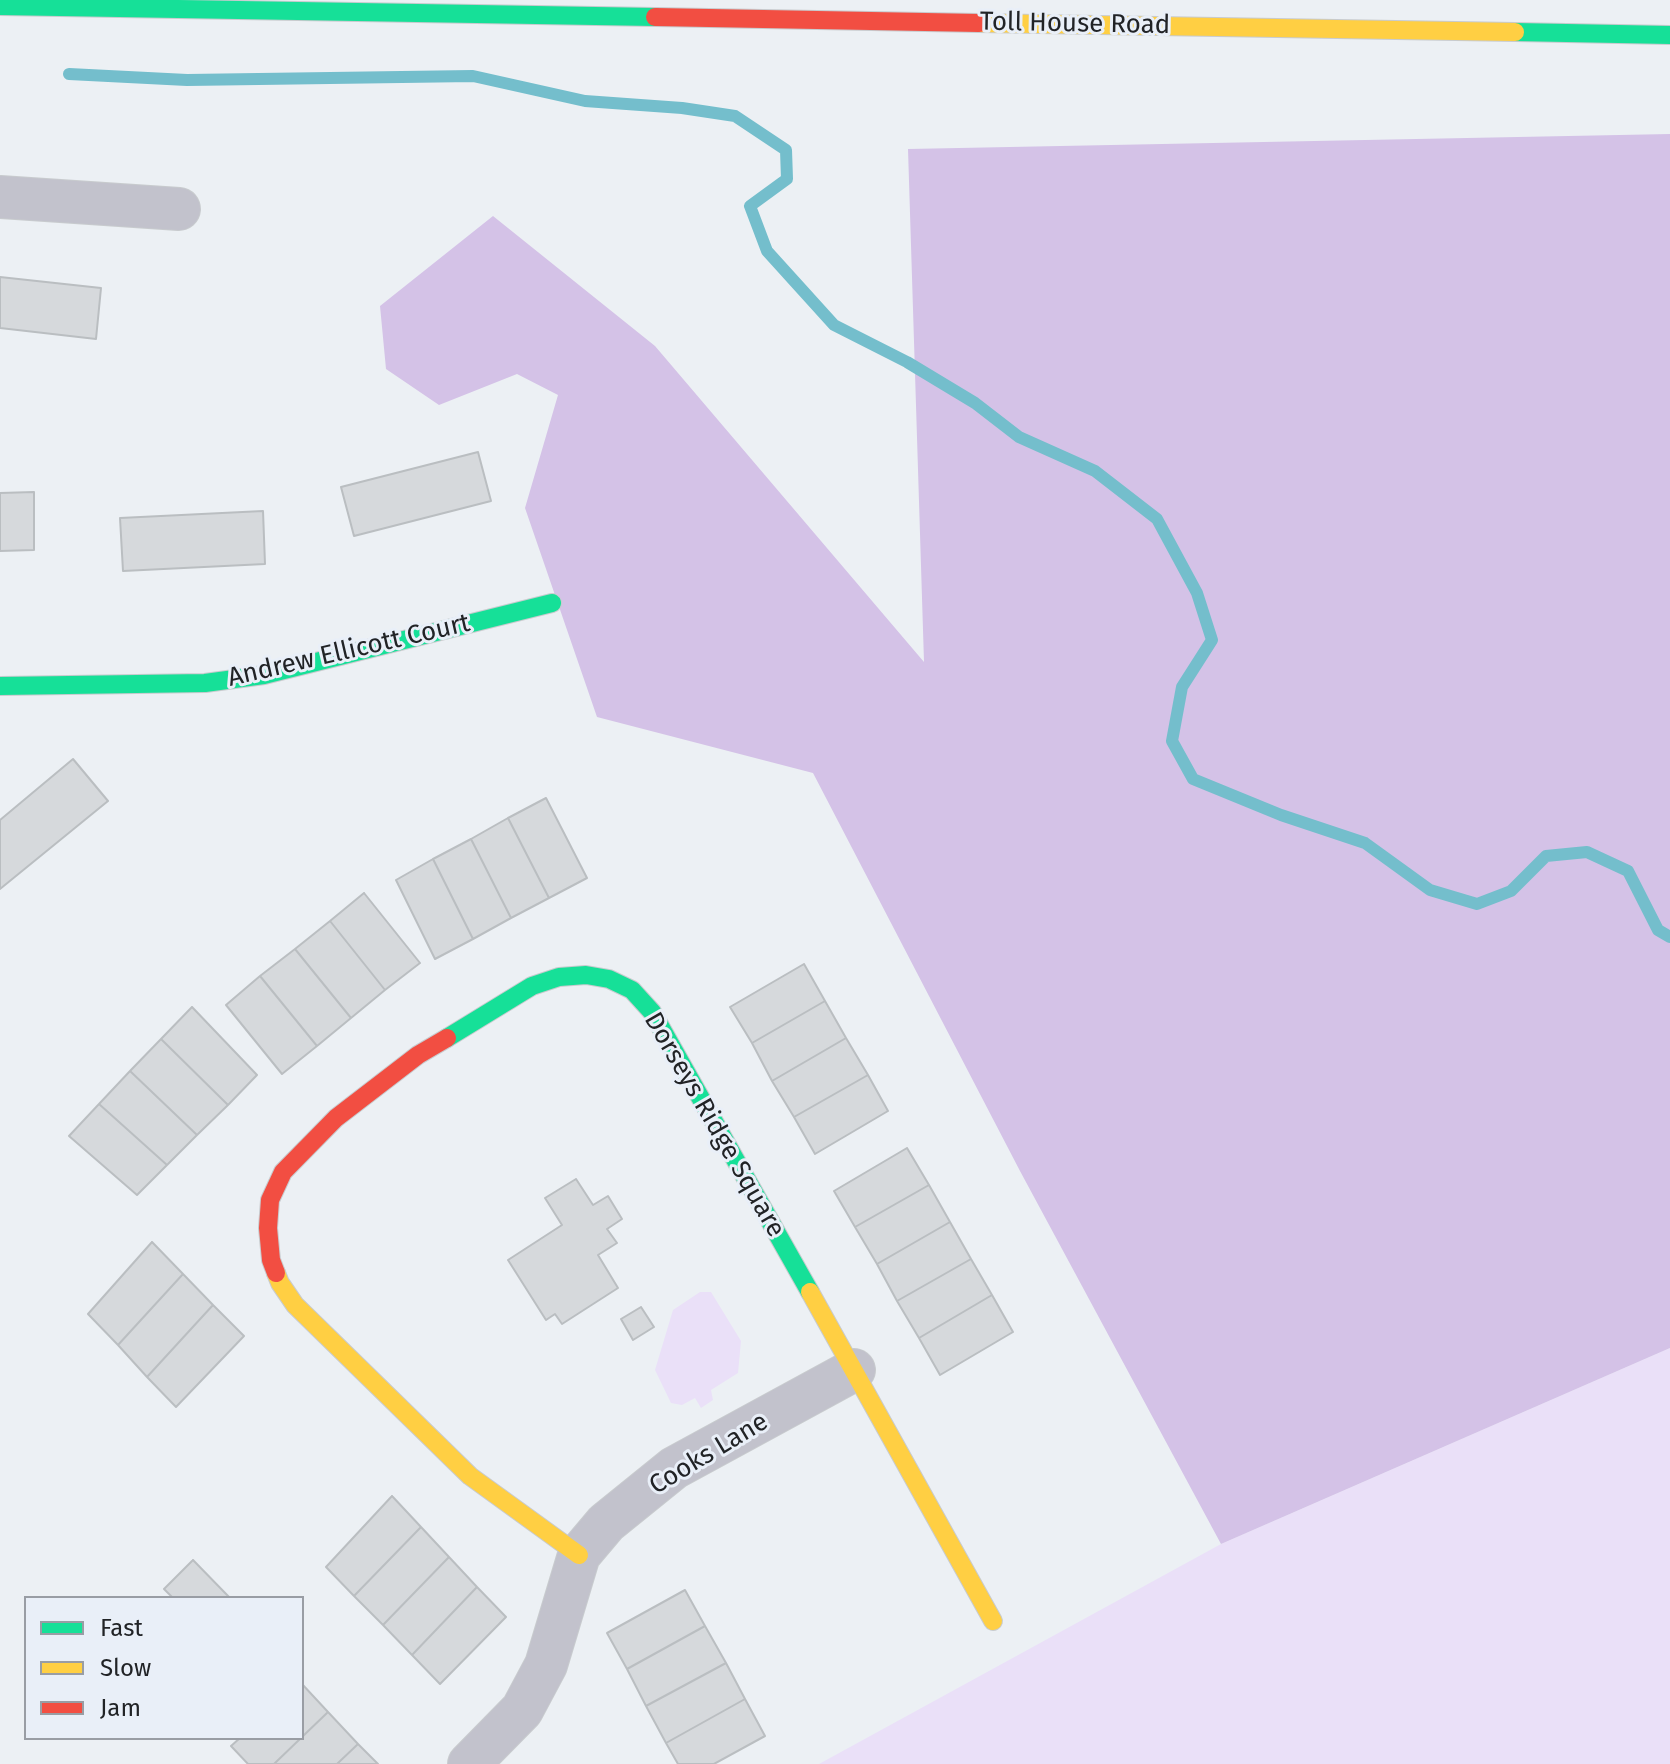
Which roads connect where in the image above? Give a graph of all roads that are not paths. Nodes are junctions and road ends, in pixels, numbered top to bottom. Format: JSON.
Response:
{"nodes":[{"id":1,"x":0,"y":6,"type":"edge"},
{"id":2,"x":1670,"y":35,"type":"edge"},
{"id":3,"x":0,"y":197,"type":"edge"},
{"id":4,"x":179,"y":209,"type":"dead end"},
{"id":5,"x":552,"y":603,"type":"dead end"},
{"id":6,"x":0,"y":686,"type":"edge"},
{"id":7,"x":854,"y":1370,"type":"junction"},
{"id":8,"x":579,"y":1555,"type":"junction"},
{"id":9,"x":993,"y":1621,"type":"dead end"},
{"id":10,"x":469,"y":1764,"type":"edge"}],
"edges":[{"from":1,"to":2,"type":"street","name":"Toll House Road"},
{"from":3,"to":4,"type":"street"},
{"from":5,"to":6,"type":"street","name":"Andrew Ellicott Court"},
{"from":7,"to":8,"type":"street","name":"Cooks Lane"},
{"from":7,"to":8,"type":"street","name":"Dorseys Ridge Square"},
{"from":7,"to":9,"type":"street","name":"Dorseys Ridge Square"},
{"from":8,"to":10,"type":"street","name":"Cooks Lane"}]}
